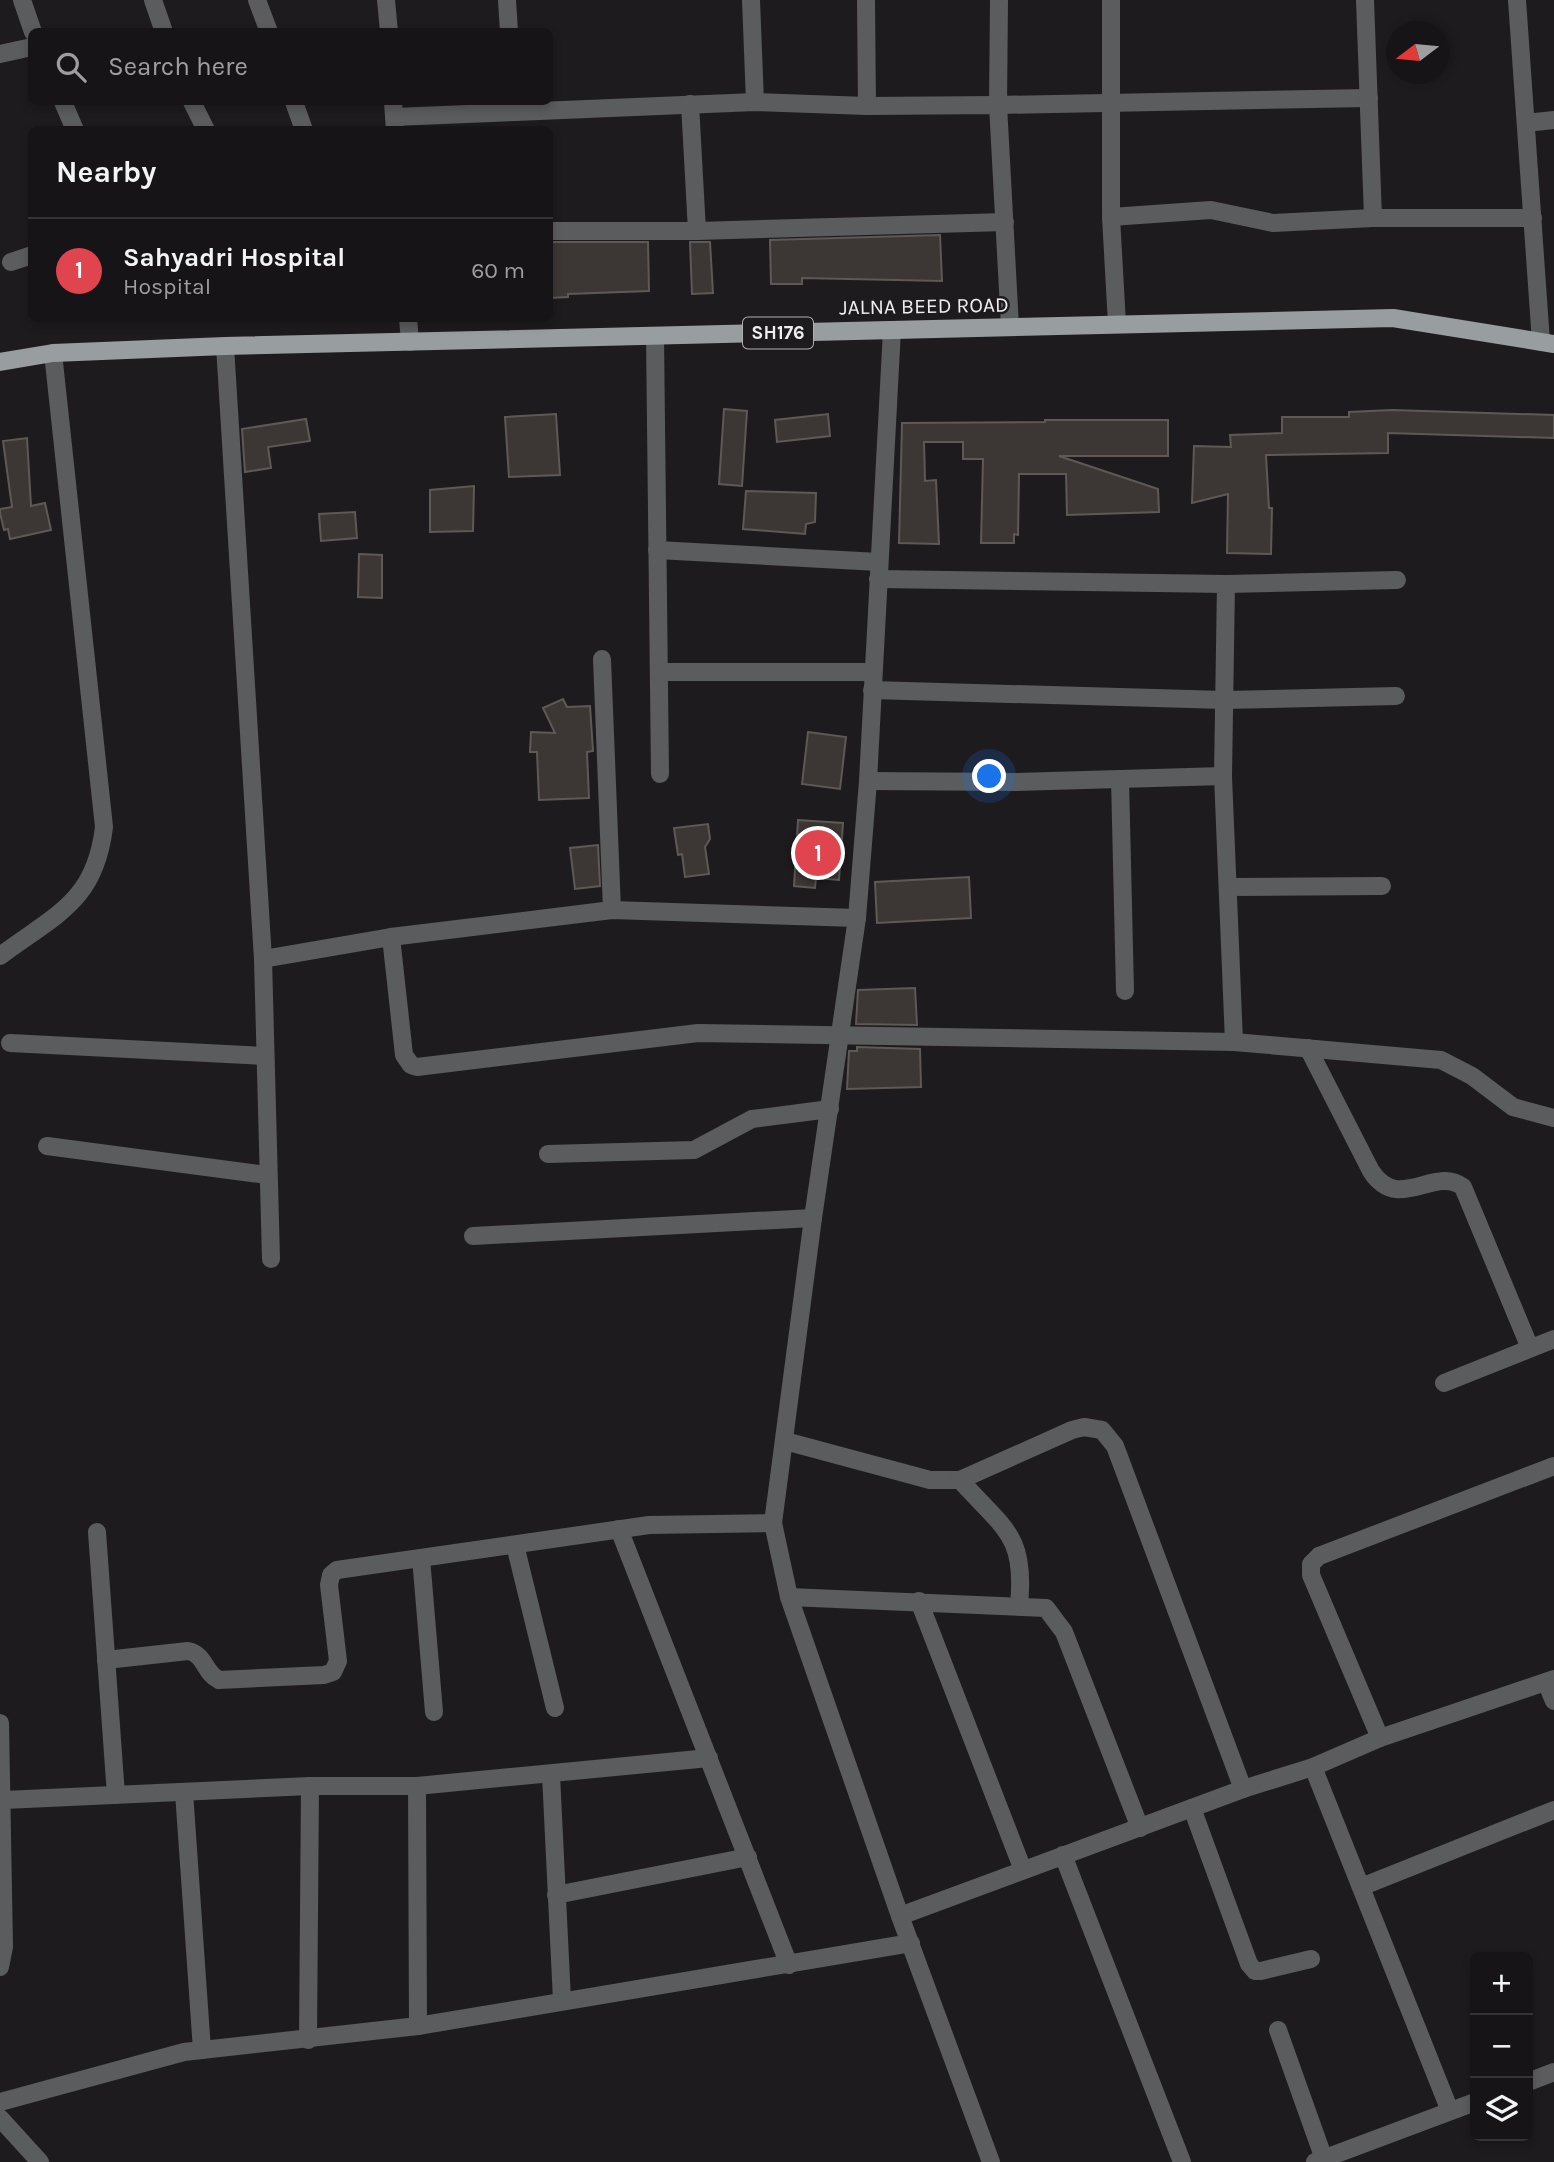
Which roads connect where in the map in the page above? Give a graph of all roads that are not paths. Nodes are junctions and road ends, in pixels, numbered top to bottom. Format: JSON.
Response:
{"nodes":[{"id":1,"x":22,"y":0,"type":"edge"},
{"id":2,"x":153,"y":0,"type":"edge"},
{"id":3,"x":257,"y":0,"type":"edge"},
{"id":4,"x":386,"y":0,"type":"edge"},
{"id":5,"x":507,"y":0,"type":"edge"},
{"id":6,"x":751,"y":0,"type":"edge"},
{"id":7,"x":866,"y":0,"type":"edge"},
{"id":8,"x":999,"y":0,"type":"edge"},
{"id":9,"x":1111,"y":0,"type":"edge"},
{"id":10,"x":1365,"y":0,"type":"edge"},
{"id":11,"x":1517,"y":0,"type":"edge"},
{"id":12,"x":32,"y":28,"type":"edge"},
{"id":13,"x":163,"y":28,"type":"edge"},
{"id":14,"x":268,"y":28,"type":"edge"},
{"id":15,"x":389,"y":28,"type":"edge"},
{"id":16,"x":509,"y":28,"type":"edge"},
{"id":17,"x":28,"y":48,"type":"edge"},
{"id":18,"x":0,"y":54,"type":"edge"},
{"id":19,"x":1369,"y":98,"type":"junction"},
{"id":20,"x":755,"y":102,"type":"junction"},
{"id":21,"x":1110,"y":102,"type":"junction"},
{"id":22,"x":690,"y":104,"type":"junction"},
{"id":23,"x":64,"y":105,"type":"edge"},
{"id":24,"x":194,"y":105,"type":"edge"},
{"id":25,"x":295,"y":105,"type":"edge"},
{"id":26,"x":998,"y":105,"type":"junction"},
{"id":27,"x":867,"y":106,"type":"junction"},
{"id":28,"x":514,"y":107,"type":"edge"},
{"id":29,"x":1554,"y":120,"type":"edge"},
{"id":30,"x":393,"y":121,"type":"edge"},
{"id":31,"x":1526,"y":123,"type":"junction"},
{"id":32,"x":73,"y":126,"type":"edge"},
{"id":33,"x":204,"y":126,"type":"edge"},
{"id":34,"x":303,"y":126,"type":"edge"},
{"id":35,"x":1111,"y":217,"type":"junction"},
{"id":36,"x":1373,"y":218,"type":"junction"},
{"id":37,"x":1533,"y":218,"type":"junction"},
{"id":38,"x":1005,"y":222,"type":"junction"},
{"id":39,"x":553,"y":231,"type":"edge"},
{"id":40,"x":697,"y":231,"type":"junction"},
{"id":41,"x":28,"y":256,"type":"edge"},
{"id":42,"x":11,"y":262,"type":"dead end"},
{"id":43,"x":408,"y":322,"type":"edge"},
{"id":44,"x":1117,"y":324,"type":"junction"},
{"id":45,"x":1010,"y":327,"type":"junction"},
{"id":46,"x":892,"y":330,"type":"junction"},
{"id":47,"x":655,"y":336,"type":"junction"},
{"id":48,"x":410,"y":342,"type":"junction"},
{"id":49,"x":1548,"y":343,"type":"edge"},
{"id":50,"x":225,"y":346,"type":"junction"},
{"id":51,"x":53,"y":354,"type":"junction"},
{"id":52,"x":0,"y":362,"type":"edge"},
{"id":53,"x":657,"y":551,"type":"junction"},
{"id":54,"x":879,"y":570,"type":"junction"},
{"id":55,"x":1396,"y":580,"type":"dead end"},
{"id":56,"x":1226,"y":584,"type":"junction"},
{"id":57,"x":602,"y":659,"type":"dead end"},
{"id":58,"x":873,"y":671,"type":"junction"},
{"id":59,"x":659,"y":672,"type":"junction"},
{"id":60,"x":872,"y":690,"type":"junction"},
{"id":61,"x":1395,"y":696,"type":"dead end"},
{"id":62,"x":1224,"y":700,"type":"junction"},
{"id":63,"x":660,"y":774,"type":"dead end"},
{"id":64,"x":1223,"y":776,"type":"junction"},
{"id":65,"x":1119,"y":779,"type":"junction"},
{"id":66,"x":868,"y":780,"type":"junction"},
{"id":67,"x":1382,"y":886,"type":"dead end"},
{"id":68,"x":1228,"y":887,"type":"junction"},
{"id":69,"x":612,"y":910,"type":"junction"},
{"id":70,"x":857,"y":918,"type":"junction"},
{"id":71,"x":391,"y":937,"type":"junction"},
{"id":72,"x":0,"y":956,"type":"edge"},
{"id":73,"x":263,"y":959,"type":"junction"},
{"id":74,"x":1125,"y":991,"type":"dead end"},
{"id":75,"x":842,"y":1034,"type":"junction"},
{"id":76,"x":1234,"y":1042,"type":"junction"},
{"id":77,"x":10,"y":1043,"type":"dead end"},
{"id":78,"x":1308,"y":1048,"type":"junction"},
{"id":79,"x":265,"y":1056,"type":"junction"},
{"id":80,"x":830,"y":1109,"type":"junction"},
{"id":81,"x":1554,"y":1118,"type":"edge"},
{"id":82,"x":47,"y":1146,"type":"dead end"},
{"id":83,"x":548,"y":1154,"type":"dead end"},
{"id":84,"x":267,"y":1175,"type":"junction"},
{"id":85,"x":813,"y":1218,"type":"junction"},
{"id":86,"x":473,"y":1236,"type":"dead end"},
{"id":87,"x":271,"y":1259,"type":"dead end"},
{"id":88,"x":1554,"y":1339,"type":"edge"},
{"id":89,"x":1530,"y":1348,"type":"junction"},
{"id":90,"x":1444,"y":1382,"type":"dead end"},
{"id":91,"x":785,"y":1441,"type":"junction"},
{"id":92,"x":1554,"y":1466,"type":"edge"},
{"id":93,"x":960,"y":1480,"type":"junction"},
{"id":94,"x":773,"y":1523,"type":"junction"},
{"id":95,"x":619,"y":1530,"type":"junction"},
{"id":96,"x":97,"y":1532,"type":"dead end"},
{"id":97,"x":515,"y":1545,"type":"junction"},
{"id":98,"x":421,"y":1558,"type":"junction"},
{"id":99,"x":789,"y":1597,"type":"junction"},
{"id":100,"x":919,"y":1601,"type":"junction"},
{"id":101,"x":1019,"y":1605,"type":"junction"},
{"id":102,"x":106,"y":1660,"type":"junction"},
{"id":103,"x":1550,"y":1680,"type":"edge"},
{"id":104,"x":1554,"y":1701,"type":"edge"},
{"id":105,"x":555,"y":1708,"type":"dead end"},
{"id":106,"x":434,"y":1712,"type":"dead end"},
{"id":107,"x":0,"y":1723,"type":"edge"},
{"id":108,"x":1380,"y":1738,"type":"junction"},
{"id":109,"x":1,"y":1744,"type":"edge"},
{"id":110,"x":709,"y":1758,"type":"junction"},
{"id":111,"x":1313,"y":1767,"type":"junction"},
{"id":112,"x":551,"y":1775,"type":"junction"},
{"id":113,"x":310,"y":1786,"type":"junction"},
{"id":114,"x":417,"y":1786,"type":"junction"},
{"id":115,"x":1243,"y":1789,"type":"junction"},
{"id":116,"x":184,"y":1792,"type":"junction"},
{"id":117,"x":116,"y":1795,"type":"junction"},
{"id":118,"x":4,"y":1800,"type":"junction"},
{"id":119,"x":1192,"y":1808,"type":"junction"},
{"id":120,"x":1554,"y":1810,"type":"edge"},
{"id":121,"x":1140,"y":1828,"type":"junction"},
{"id":122,"x":1063,"y":1855,"type":"junction"},
{"id":123,"x":748,"y":1857,"type":"junction"},
{"id":124,"x":1023,"y":1870,"type":"junction"},
{"id":125,"x":1361,"y":1887,"type":"junction"},
{"id":126,"x":556,"y":1895,"type":"junction"},
{"id":127,"x":900,"y":1916,"type":"junction"},
{"id":128,"x":911,"y":1943,"type":"junction"},
{"id":129,"x":1311,"y":1959,"type":"dead end"},
{"id":130,"x":789,"y":1965,"type":"junction"},
{"id":131,"x":0,"y":1967,"type":"edge"},
{"id":132,"x":562,"y":2000,"type":"junction"},
{"id":133,"x":418,"y":2026,"type":"junction"},
{"id":134,"x":1278,"y":2030,"type":"dead end"},
{"id":135,"x":307,"y":2039,"type":"junction"},
{"id":136,"x":202,"y":2050,"type":"junction"},
{"id":137,"x":1554,"y":2072,"type":"edge"},
{"id":138,"x":1533,"y":2080,"type":"edge"},
{"id":139,"x":0,"y":2102,"type":"edge"},
{"id":140,"x":1470,"y":2104,"type":"edge"},
{"id":141,"x":1450,"y":2111,"type":"junction"},
{"id":142,"x":0,"y":2118,"type":"edge"},
{"id":143,"x":1320,"y":2160,"type":"edge"},
{"id":144,"x":40,"y":2162,"type":"edge"},
{"id":145,"x":991,"y":2162,"type":"edge"},
{"id":146,"x":1182,"y":2162,"type":"edge"}],
"edges":[{"from":1,"to":12,"type":"street"},
{"from":2,"to":13,"type":"street"},
{"from":3,"to":14,"type":"street"},
{"from":4,"to":15,"type":"street"},
{"from":5,"to":16,"type":"street"},
{"from":6,"to":20,"type":"street"},
{"from":7,"to":27,"type":"street"},
{"from":8,"to":26,"type":"street"},
{"from":9,"to":21,"type":"street"},
{"from":10,"to":19,"type":"street"},
{"from":11,"to":31,"type":"street"},
{"from":17,"to":18,"type":"street"},
{"from":19,"to":21,"type":"street"},
{"from":19,"to":36,"type":"street"},
{"from":20,"to":22,"type":"street"},
{"from":20,"to":27,"type":"street"},
{"from":21,"to":26,"type":"street"},
{"from":21,"to":35,"type":"street"},
{"from":22,"to":28,"type":"street"},
{"from":22,"to":40,"type":"street"},
{"from":23,"to":32,"type":"street"},
{"from":24,"to":33,"type":"street"},
{"from":25,"to":34,"type":"street"},
{"from":26,"to":27,"type":"street"},
{"from":26,"to":38,"type":"street"},
{"from":28,"to":30,"type":"street"},
{"from":29,"to":31,"type":"street"},
{"from":31,"to":37,"type":"street"},
{"from":35,"to":36,"type":"street"},
{"from":35,"to":44,"type":"street"},
{"from":36,"to":37,"type":"street"},
{"from":37,"to":49,"type":"street"},
{"from":38,"to":40,"type":"street"},
{"from":38,"to":45,"type":"street"},
{"from":39,"to":40,"type":"street"},
{"from":41,"to":42,"type":"street"},
{"from":43,"to":48,"type":"street"},
{"from":44,"to":45,"type":"main road","name":"JALNA BEED ROAD","number":"SH176"},
{"from":44,"to":49,"type":"main road","name":"JALNA BEED ROAD","number":"SH176"},
{"from":45,"to":46,"type":"main road","name":"JALNA BEED ROAD","number":"SH176"},
{"from":46,"to":47,"type":"main road","name":"JALNA BEED ROAD","number":"SH176"},
{"from":46,"to":54,"type":"street"},
{"from":47,"to":48,"type":"main road","name":"JALNA BEED ROAD","number":"SH176"},
{"from":47,"to":53,"type":"street"},
{"from":48,"to":50,"type":"main road","name":"JALNA BEED ROAD","number":"SH176"},
{"from":50,"to":51,"type":"main road","name":"JALNA BEED ROAD","number":"SH176"},
{"from":50,"to":73,"type":"street"},
{"from":51,"to":52,"type":"main road","name":"JALNA BEED ROAD","number":"SH176"},
{"from":51,"to":72,"type":"street"},
{"from":53,"to":54,"type":"street"},
{"from":53,"to":59,"type":"street"},
{"from":54,"to":56,"type":"street"},
{"from":54,"to":58,"type":"street"},
{"from":55,"to":56,"type":"street"},
{"from":56,"to":62,"type":"street"},
{"from":57,"to":69,"type":"street"},
{"from":58,"to":59,"type":"street"},
{"from":58,"to":60,"type":"street"},
{"from":59,"to":63,"type":"street"},
{"from":60,"to":62,"type":"street"},
{"from":60,"to":66,"type":"street"},
{"from":61,"to":62,"type":"street"},
{"from":62,"to":64,"type":"street"},
{"from":64,"to":65,"type":"street"},
{"from":64,"to":68,"type":"street"},
{"from":65,"to":66,"type":"street"},
{"from":65,"to":74,"type":"street"},
{"from":66,"to":70,"type":"street"},
{"from":67,"to":68,"type":"street"},
{"from":68,"to":76,"type":"street"},
{"from":69,"to":70,"type":"street"},
{"from":69,"to":71,"type":"street"},
{"from":70,"to":75,"type":"street"},
{"from":71,"to":73,"type":"street"},
{"from":71,"to":75,"type":"street"},
{"from":73,"to":79,"type":"street"},
{"from":75,"to":76,"type":"street"},
{"from":75,"to":80,"type":"street"},
{"from":76,"to":78,"type":"street"},
{"from":77,"to":79,"type":"street"},
{"from":78,"to":81,"type":"street"},
{"from":78,"to":89,"type":"street"},
{"from":79,"to":84,"type":"street"},
{"from":80,"to":83,"type":"street"},
{"from":80,"to":85,"type":"street"},
{"from":82,"to":84,"type":"street"},
{"from":84,"to":87,"type":"street"},
{"from":85,"to":86,"type":"street"},
{"from":85,"to":91,"type":"street"},
{"from":88,"to":89,"type":"street"},
{"from":89,"to":90,"type":"street"},
{"from":91,"to":93,"type":"street"},
{"from":91,"to":94,"type":"street"},
{"from":92,"to":108,"type":"street"},
{"from":93,"to":101,"type":"street"},
{"from":93,"to":115,"type":"street"},
{"from":94,"to":95,"type":"street"},
{"from":94,"to":99,"type":"street"},
{"from":95,"to":97,"type":"street"},
{"from":95,"to":110,"type":"street"},
{"from":96,"to":102,"type":"street"},
{"from":97,"to":98,"type":"street"},
{"from":97,"to":105,"type":"street"},
{"from":98,"to":102,"type":"street"},
{"from":98,"to":106,"type":"street"},
{"from":99,"to":100,"type":"street"},
{"from":99,"to":127,"type":"street"},
{"from":100,"to":101,"type":"street"},
{"from":100,"to":124,"type":"street"},
{"from":101,"to":121,"type":"street"},
{"from":102,"to":117,"type":"street"},
{"from":103,"to":104,"type":"street"},
{"from":103,"to":108,"type":"street"},
{"from":107,"to":109,"type":"street"},
{"from":108,"to":111,"type":"street"},
{"from":109,"to":118,"type":"street"},
{"from":110,"to":112,"type":"street"},
{"from":110,"to":123,"type":"street"},
{"from":111,"to":115,"type":"street"},
{"from":111,"to":125,"type":"street"},
{"from":112,"to":114,"type":"street"},
{"from":112,"to":126,"type":"street"},
{"from":113,"to":114,"type":"street"},
{"from":113,"to":116,"type":"street"},
{"from":113,"to":135,"type":"street"},
{"from":114,"to":133,"type":"street"},
{"from":115,"to":119,"type":"street"},
{"from":116,"to":117,"type":"street"},
{"from":116,"to":136,"type":"street"},
{"from":117,"to":118,"type":"street"},
{"from":118,"to":131,"type":"street"},
{"from":119,"to":121,"type":"street"},
{"from":119,"to":129,"type":"street"},
{"from":120,"to":125,"type":"street"},
{"from":121,"to":122,"type":"street"},
{"from":122,"to":124,"type":"street"},
{"from":122,"to":146,"type":"street"},
{"from":123,"to":126,"type":"street"},
{"from":123,"to":130,"type":"street"},
{"from":124,"to":127,"type":"street"},
{"from":125,"to":141,"type":"street"},
{"from":126,"to":132,"type":"street"},
{"from":127,"to":128,"type":"street"},
{"from":128,"to":130,"type":"street"},
{"from":128,"to":145,"type":"street"},
{"from":130,"to":132,"type":"street"},
{"from":132,"to":133,"type":"street"},
{"from":133,"to":135,"type":"street"},
{"from":134,"to":143,"type":"street"},
{"from":135,"to":136,"type":"street"},
{"from":136,"to":139,"type":"street"},
{"from":137,"to":138,"type":"street"},
{"from":140,"to":141,"type":"street"},
{"from":141,"to":143,"type":"street"},
{"from":142,"to":144,"type":"street"}]}
